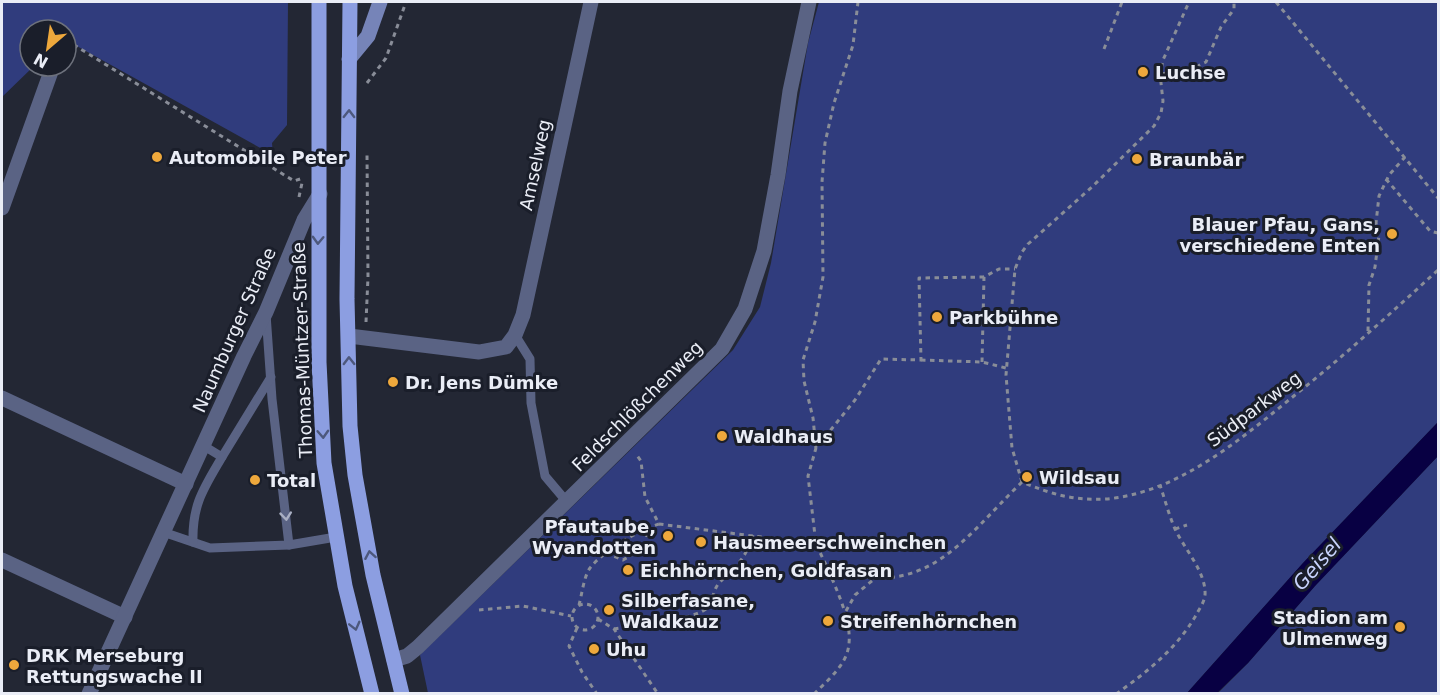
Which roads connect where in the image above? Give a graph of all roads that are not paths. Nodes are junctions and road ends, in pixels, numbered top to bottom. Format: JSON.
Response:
{"nodes":[{"id":1,"x":320,"y":2,"type":"edge"},
{"id":2,"x":350,"y":2,"type":"edge"},
{"id":3,"x":380,"y":2,"type":"edge"},
{"id":4,"x":591,"y":2,"type":"edge"},
{"id":5,"x":809,"y":2,"type":"edge"},
{"id":6,"x":349,"y":59,"type":"junction"},
{"id":7,"x":49,"y":78,"type":"edge"},
{"id":8,"x":320,"y":194,"type":"junction"},
{"id":9,"x":2,"y":208,"type":"edge"},
{"id":10,"x":266,"y":312,"type":"junction"},
{"id":11,"x":515,"y":335,"type":"junction"},
{"id":12,"x":349,"y":336,"type":"junction"},
{"id":13,"x":271,"y":377,"type":"junction"},
{"id":14,"x":2,"y":398,"type":"edge"},
{"id":15,"x":204,"y":446,"type":"junction"},
{"id":16,"x":222,"y":457,"type":"junction"},
{"id":17,"x":186,"y":484,"type":"junction"},
{"id":18,"x":567,"y":502,"type":"junction"},
{"id":19,"x":163,"y":532,"type":"junction"},
{"id":20,"x":336,"y":537,"type":"junction"},
{"id":21,"x":193,"y":542,"type":"junction"},
{"id":22,"x":289,"y":545,"type":"junction"},
{"id":23,"x":2,"y":560,"type":"edge"},
{"id":24,"x":125,"y":617,"type":"junction"},
{"id":25,"x":394,"y":660,"type":"junction"},
{"id":26,"x":90,"y":693,"type":"edge"},
{"id":27,"x":372,"y":693,"type":"edge"},
{"id":28,"x":402,"y":693,"type":"edge"}],
"edges":[{"from":1,"to":8,"type":"main road","name":"Thomas-Müntzer-Straße"},
{"from":2,"to":6,"type":"main road"},
{"from":3,"to":6,"type":"street"},
{"from":4,"to":11,"type":"street","name":"Amselweg"},
{"from":5,"to":18,"type":"street","name":"Feldschlößchenweg"},
{"from":12,"to":6,"type":"main road","one_way":true},
{"from":7,"to":9,"type":"street"},
{"from":8,"to":10,"type":"street","name":"Naumburger Straße"},
{"from":8,"to":20,"type":"main road","name":"Thomas-Müntzer-Straße","one_way":true},
{"from":10,"to":13,"type":"lane"},
{"from":10,"to":15,"type":"street","name":"Naumburger Straße"},
{"from":11,"to":12,"type":"street"},
{"from":11,"to":18,"type":"lane"},
{"from":25,"to":12,"type":"main road","one_way":true},
{"from":13,"to":16,"type":"lane"},
{"from":13,"to":22,"type":"lane","one_way":true},
{"from":14,"to":17,"type":"street"},
{"from":15,"to":16,"type":"lane"},
{"from":15,"to":17,"type":"street","name":"Naumburger Straße"},
{"from":16,"to":21,"type":"lane"},
{"from":17,"to":19,"type":"street","name":"Naumburger Straße"},
{"from":18,"to":25,"type":"street","name":"Feldschlößchenweg"},
{"from":19,"to":21,"type":"lane"},
{"from":19,"to":24,"type":"street","name":"Naumburger Straße"},
{"from":20,"to":22,"type":"lane"},
{"from":20,"to":27,"type":"main road","name":"Thomas-Müntzer-Straße","one_way":true},
{"from":21,"to":22,"type":"lane"},
{"from":23,"to":24,"type":"street"},
{"from":24,"to":26,"type":"street","name":"Naumburger Straße"},
{"from":25,"to":28,"type":"main road"}]}
